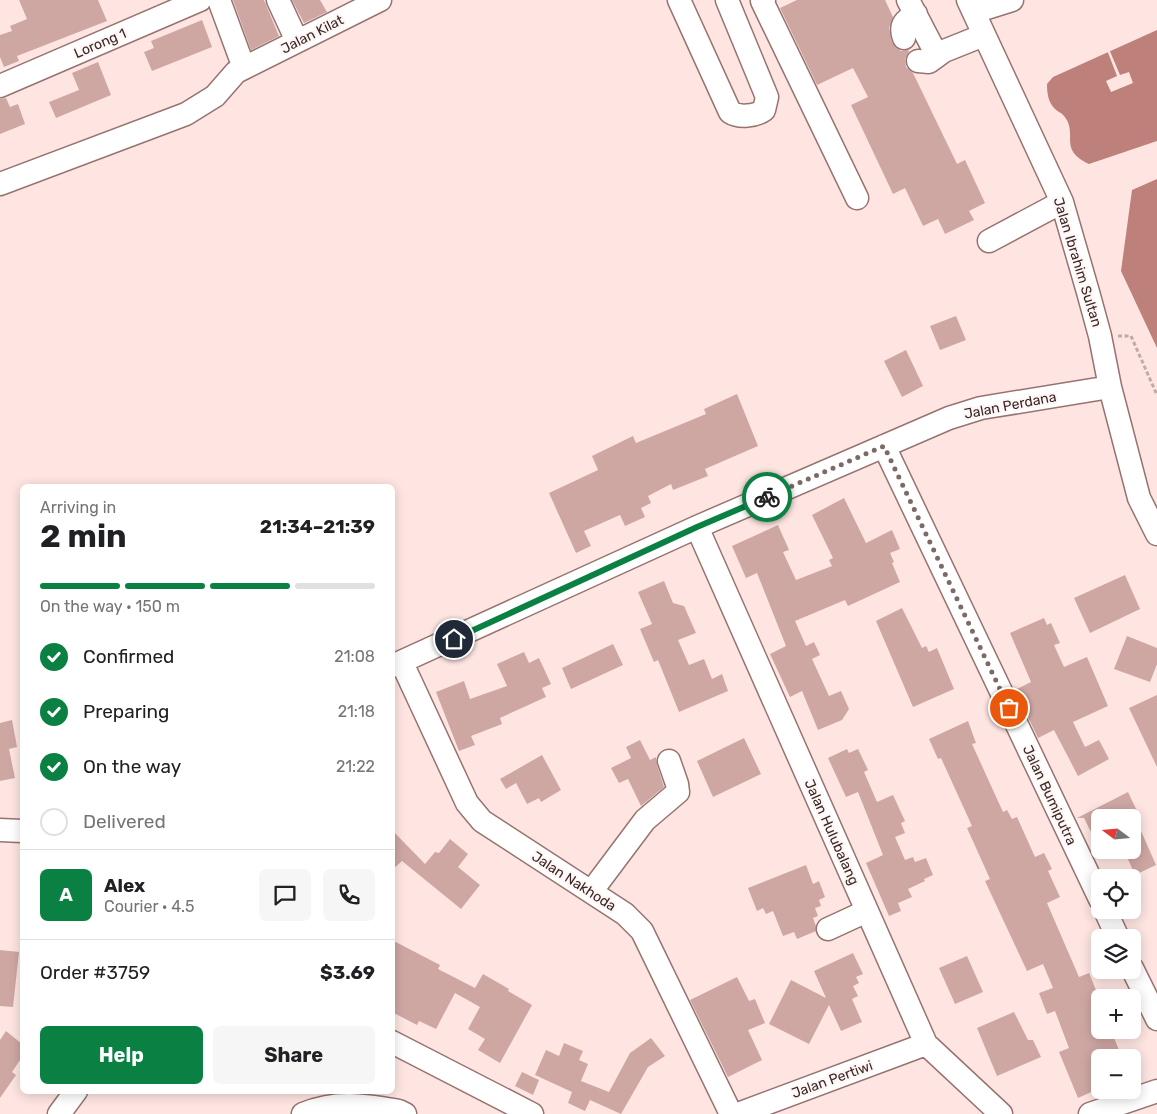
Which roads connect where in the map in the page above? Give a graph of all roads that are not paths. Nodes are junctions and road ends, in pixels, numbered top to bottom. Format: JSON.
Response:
{"nodes":[{"id":1,"x":200,"y":0,"type":"edge"},
{"id":2,"x":219,"y":0,"type":"edge"},
{"id":3,"x":278,"y":0,"type":"edge"},
{"id":4,"x":380,"y":0,"type":"edge"},
{"id":5,"x":680,"y":0,"type":"edge"},
{"id":6,"x":727,"y":0,"type":"edge"},
{"id":7,"x":763,"y":0,"type":"edge"},
{"id":8,"x":1012,"y":0,"type":"edge"},
{"id":9,"x":971,"y":6,"type":"edge"},
{"id":10,"x":912,"y":7,"type":"edge"},
{"id":11,"x":984,"y":35,"type":"junction"},
{"id":12,"x":904,"y":38,"type":"dead end"},
{"id":13,"x":297,"y":41,"type":"junction"},
{"id":14,"x":944,"y":51,"type":"junction"},
{"id":15,"x":918,"y":61,"type":"dead end"},
{"id":16,"x":244,"y":68,"type":"junction"},
{"id":17,"x":0,"y":86,"type":"edge"},
{"id":18,"x":0,"y":184,"type":"edge"},
{"id":19,"x":857,"y":198,"type":"dead end"},
{"id":20,"x":1062,"y":202,"type":"junction"},
{"id":21,"x":989,"y":241,"type":"dead end"},
{"id":22,"x":1110,"y":387,"type":"junction"},
{"id":23,"x":884,"y":446,"type":"junction"},
{"id":24,"x":697,"y":527,"type":"junction"},
{"id":25,"x":1157,"y":534,"type":"edge"},
{"id":26,"x":397,"y":664,"type":"edge"},
{"id":27,"x":668,"y":762,"type":"dead end"},
{"id":28,"x":0,"y":830,"type":"edge"},
{"id":29,"x":20,"y":831,"type":"edge"},
{"id":30,"x":1091,"y":880,"type":"edge"},
{"id":31,"x":591,"y":892,"type":"junction"},
{"id":32,"x":867,"y":911,"type":"junction"},
{"id":33,"x":828,"y":929,"type":"dead end"},
{"id":34,"x":1137,"y":979,"type":"edge"},
{"id":35,"x":1157,"y":1019,"type":"edge"},
{"id":36,"x":395,"y":1044,"type":"edge"},
{"id":37,"x":926,"y":1044,"type":"junction"},
{"id":38,"x":1157,"y":1090,"type":"edge"},
{"id":39,"x":74,"y":1094,"type":"edge"},
{"id":40,"x":59,"y":1114,"type":"edge"},
{"id":41,"x":303,"y":1114,"type":"edge"},
{"id":42,"x":405,"y":1114,"type":"edge"},
{"id":43,"x":532,"y":1114,"type":"edge"},
{"id":44,"x":731,"y":1114,"type":"edge"},
{"id":45,"x":738,"y":1114,"type":"edge"},
{"id":46,"x":1001,"y":1114,"type":"edge"},
{"id":47,"x":1090,"y":1114,"type":"edge"}],
"edges":[{"from":1,"to":17,"type":"street","name":"Lorong 1"},
{"from":2,"to":16,"type":"street"},
{"from":3,"to":13,"type":"street"},
{"from":4,"to":13,"type":"street","name":"Jalan Kilat"},
{"from":5,"to":6,"type":"street"},
{"from":7,"to":19,"type":"street"},
{"from":8,"to":9,"type":"street"},
{"from":9,"to":11,"type":"street","name":"Jalan Ibrahim Sultan"},
{"from":10,"to":12,"type":"street"},
{"from":10,"to":14,"type":"street"},
{"from":11,"to":14,"type":"street"},
{"from":11,"to":20,"type":"street","name":"Jalan Ibrahim Sultan"},
{"from":13,"to":16,"type":"street","name":"Jalan Kilat"},
{"from":14,"to":15,"type":"street"},
{"from":16,"to":18,"type":"street","name":"Jalan Kilat"},
{"from":20,"to":21,"type":"street"},
{"from":20,"to":22,"type":"street","name":"Jalan Ibrahim Sultan"},
{"from":22,"to":23,"type":"street","name":"Jalan Perdana"},
{"from":22,"to":25,"type":"street","name":"Jalan Ibrahim Sultan"},
{"from":23,"to":24,"type":"street","name":"Jalan Perdana"},
{"from":23,"to":30,"type":"street","name":"Jalan Bumiputra"},
{"from":24,"to":26,"type":"street","name":"Jalan Perdana"},
{"from":24,"to":32,"type":"street","name":"Jalan Hulubalang"},
{"from":26,"to":31,"type":"street","name":"Jalan Nakhoda"},
{"from":27,"to":31,"type":"street"},
{"from":28,"to":29,"type":"street"},
{"from":31,"to":44,"type":"street","name":"Jalan Nakhoda"},
{"from":32,"to":33,"type":"street"},
{"from":32,"to":37,"type":"street","name":"Jalan Hulubalang"},
{"from":34,"to":35,"type":"street"},
{"from":36,"to":43,"type":"street"},
{"from":37,"to":45,"type":"street","name":"Jalan Pertiwi"},
{"from":37,"to":46,"type":"street","name":"Jalan Hulubalang"},
{"from":38,"to":47,"type":"street"},
{"from":39,"to":40,"type":"street"},
{"from":41,"to":42,"type":"street"}]}
